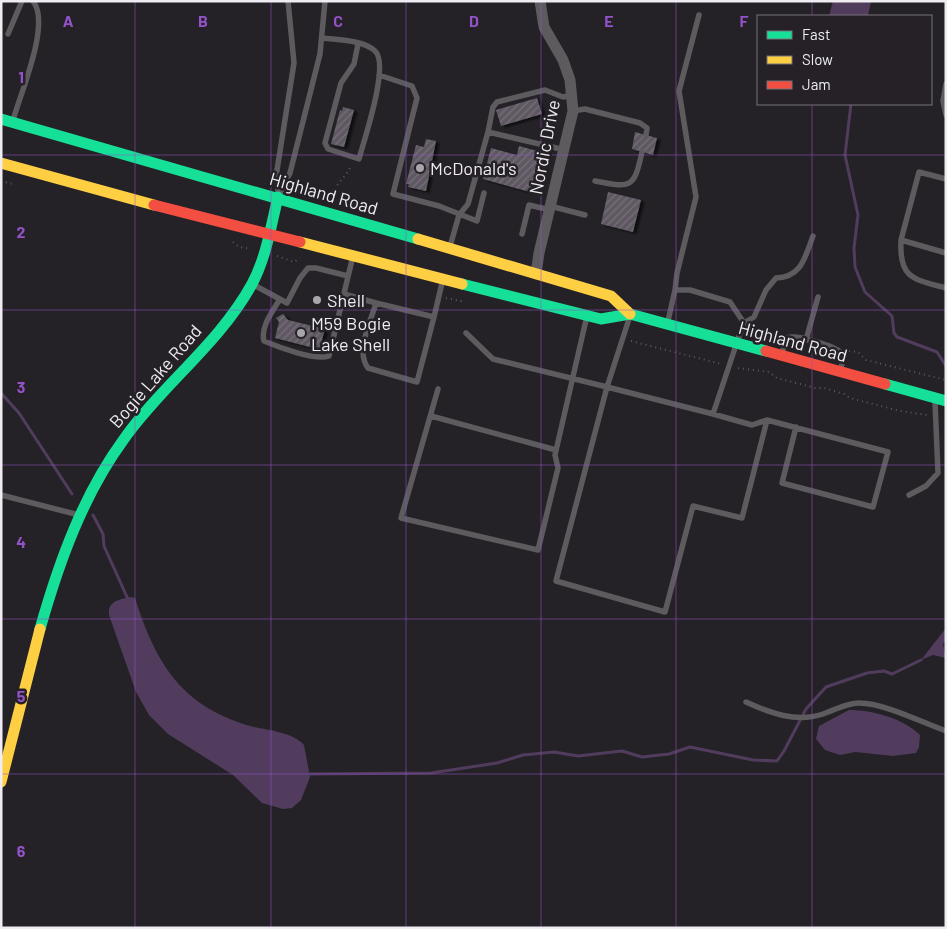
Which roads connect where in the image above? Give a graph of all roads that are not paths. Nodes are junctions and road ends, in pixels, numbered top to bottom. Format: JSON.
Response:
{"nodes":[{"id":1,"x":22,"y":1,"type":"edge"},
{"id":2,"x":33,"y":1,"type":"edge"},
{"id":3,"x":288,"y":1,"type":"edge"},
{"id":4,"x":326,"y":1,"type":"edge"},
{"id":5,"x":540,"y":1,"type":"edge"},
{"id":6,"x":699,"y":15,"type":"dead end"},
{"id":7,"x":8,"y":34,"type":"dead end"},
{"id":8,"x":323,"y":38,"type":"junction"},
{"id":9,"x":358,"y":44,"type":"junction"},
{"id":10,"x":380,"y":76,"type":"junction"},
{"id":11,"x":946,"y":84,"type":"edge"},
{"id":12,"x":572,"y":95,"type":"junction"},
{"id":13,"x":573,"y":111,"type":"junction"},
{"id":14,"x":946,"y":115,"type":"edge"},
{"id":15,"x":7,"y":120,"type":"edge"},
{"id":16,"x":488,"y":132,"type":"junction"},
{"id":17,"x":646,"y":135,"type":"dead end"},
{"id":18,"x":564,"y":150,"type":"junction"},
{"id":19,"x":642,"y":152,"type":"dead end"},
{"id":20,"x":1,"y":163,"type":"edge"},
{"id":21,"x":946,"y":179,"type":"edge"},
{"id":22,"x":595,"y":181,"type":"dead end"},
{"id":23,"x":484,"y":193,"type":"dead end"},
{"id":24,"x":278,"y":197,"type":"junction"},
{"id":25,"x":550,"y":208,"type":"junction"},
{"id":26,"x":459,"y":215,"type":"junction"},
{"id":27,"x":585,"y":215,"type":"dead end"},
{"id":28,"x":268,"y":234,"type":"junction"},
{"id":29,"x":522,"y":234,"type":"dead end"},
{"id":30,"x":813,"y":236,"type":"dead end"},
{"id":31,"x":900,"y":240,"type":"junction"},
{"id":32,"x":450,"y":248,"type":"junction"},
{"id":33,"x":946,"y":253,"type":"edge"},
{"id":34,"x":354,"y":256,"type":"junction"},
{"id":35,"x":536,"y":274,"type":"junction"},
{"id":36,"x":348,"y":276,"type":"junction"},
{"id":37,"x":444,"y":279,"type":"junction"},
{"id":38,"x":252,"y":284,"type":"junction"},
{"id":39,"x":946,"y":288,"type":"edge"},
{"id":40,"x":676,"y":290,"type":"junction"},
{"id":41,"x":344,"y":294,"type":"junction"},
{"id":42,"x":818,"y":297,"type":"dead end"},
{"id":43,"x":280,"y":299,"type":"junction"},
{"id":44,"x":523,"y":299,"type":"junction"},
{"id":45,"x":376,"y":303,"type":"junction"},
{"id":46,"x":630,"y":314,"type":"junction"},
{"id":47,"x":588,"y":315,"type":"junction"},
{"id":48,"x":434,"y":317,"type":"junction"},
{"id":49,"x":744,"y":323,"type":"junction"},
{"id":50,"x":667,"y":324,"type":"junction"},
{"id":51,"x":466,"y":333,"type":"dead end"},
{"id":52,"x":806,"y":340,"type":"junction"},
{"id":53,"x":736,"y":344,"type":"junction"},
{"id":54,"x":781,"y":356,"type":"junction"},
{"id":55,"x":840,"y":372,"type":"junction"},
{"id":56,"x":572,"y":380,"type":"junction"},
{"id":57,"x":607,"y":387,"type":"junction"},
{"id":58,"x":438,"y":389,"type":"dead end"},
{"id":59,"x":940,"y":399,"type":"edge"},
{"id":60,"x":713,"y":414,"type":"junction"},
{"id":61,"x":430,"y":416,"type":"junction"},
{"id":62,"x":767,"y":420,"type":"junction"},
{"id":63,"x":796,"y":427,"type":"junction"},
{"id":64,"x":556,"y":450,"type":"junction"},
{"id":65,"x":1,"y":495,"type":"edge"},
{"id":66,"x":909,"y":495,"type":"dead end"},
{"id":67,"x":79,"y":515,"type":"junction"},
{"id":68,"x":746,"y":702,"type":"dead end"},
{"id":69,"x":946,"y":731,"type":"edge"},
{"id":70,"x":1,"y":782,"type":"edge"}],
"edges":[{"from":1,"to":7,"type":"lane"},
{"from":2,"to":15,"type":"lane"},
{"from":3,"to":24,"type":"lane","name":"Bogie Lake Road"},
{"from":4,"to":8,"type":"lane","name":"Bogie Lake Road"},
{"from":5,"to":12,"type":"street","name":"Nordic Drive"},
{"from":6,"to":40,"type":"lane"},
{"from":8,"to":9,"type":"lane"},
{"from":8,"to":24,"type":"lane","name":"Bogie Lake Road"},
{"from":9,"to":10,"type":"lane"},
{"from":9,"to":10,"type":"lane"},
{"from":10,"to":26,"type":"lane"},
{"from":11,"to":14,"type":"lane"},
{"from":12,"to":13,"type":"street","name":"Nordic Drive"},
{"from":12,"to":16,"type":"lane"},
{"from":13,"to":17,"type":"lane"},
{"from":13,"to":18,"type":"street","name":"Nordic Drive"},
{"from":15,"to":24,"type":"main road","name":"Highland Road"},
{"from":16,"to":18,"type":"lane"},
{"from":16,"to":26,"type":"lane"},
{"from":18,"to":25,"type":"street","name":"Nordic Drive"},
{"from":19,"to":22,"type":"lane"},
{"from":20,"to":28,"type":"main road","name":"Highland Road"},
{"from":21,"to":31,"type":"lane"},
{"from":23,"to":26,"type":"lane"},
{"from":24,"to":28,"type":"main road","name":"Bogie Lake Road"},
{"from":24,"to":32,"type":"main road","name":"Highland Road"},
{"from":25,"to":27,"type":"lane"},
{"from":25,"to":29,"type":"lane"},
{"from":25,"to":35,"type":"street","name":"Nordic Drive"},
{"from":26,"to":32,"type":"lane"},
{"from":28,"to":34,"type":"main road","name":"Highland Road"},
{"from":28,"to":38,"type":"main road","name":"Bogie Lake Road"},
{"from":30,"to":49,"type":"lane"},
{"from":31,"to":33,"type":"lane"},
{"from":31,"to":39,"type":"lane"},
{"from":32,"to":35,"type":"main road","name":"Highland Road"},
{"from":34,"to":36,"type":"lane"},
{"from":34,"to":37,"type":"main road","name":"Highland Road"},
{"from":35,"to":44,"type":"main road"},
{"from":35,"to":46,"type":"main road","name":"Highland Road"},
{"from":36,"to":41,"type":"lane"},
{"from":36,"to":43,"type":"lane"},
{"from":37,"to":44,"type":"main road","name":"Highland Road"},
{"from":37,"to":48,"type":"lane"},
{"from":38,"to":43,"type":"lane"},
{"from":38,"to":67,"type":"main road","name":"Bogie Lake Road"},
{"from":40,"to":49,"type":"lane"},
{"from":40,"to":50,"type":"lane"},
{"from":41,"to":43,"type":"lane"},
{"from":41,"to":45,"type":"lane"},
{"from":42,"to":52,"type":"lane"},
{"from":44,"to":47,"type":"main road","name":"Highland Road"},
{"from":45,"to":48,"type":"lane"},
{"from":45,"to":48,"type":"lane"},
{"from":46,"to":47,"type":"main road","name":"Highland Road"},
{"from":46,"to":50,"type":"main road","name":"Highland Road"},
{"from":46,"to":57,"type":"lane"},
{"from":47,"to":56,"type":"lane"},
{"from":49,"to":53,"type":"lane"},
{"from":50,"to":53,"type":"main road","name":"Highland Road"},
{"from":51,"to":56,"type":"lane"},
{"from":52,"to":54,"type":"lane"},
{"from":52,"to":55,"type":"lane"},
{"from":53,"to":54,"type":"main road","name":"Highland Road"},
{"from":53,"to":60,"type":"lane"},
{"from":54,"to":55,"type":"main road","name":"Highland Road"},
{"from":55,"to":59,"type":"main road","name":"Highland Road"},
{"from":56,"to":57,"type":"lane"},
{"from":56,"to":64,"type":"lane"},
{"from":57,"to":60,"type":"lane"},
{"from":57,"to":62,"type":"lane"},
{"from":58,"to":61,"type":"lane"},
{"from":59,"to":66,"type":"lane"},
{"from":60,"to":62,"type":"lane"},
{"from":61,"to":64,"type":"lane"},
{"from":61,"to":64,"type":"lane"},
{"from":62,"to":63,"type":"lane"},
{"from":63,"to":63,"type":"lane"},
{"from":65,"to":67,"type":"lane"},
{"from":67,"to":70,"type":"main road","name":"Bogie Lake Road"},
{"from":68,"to":69,"type":"lane"}]}
